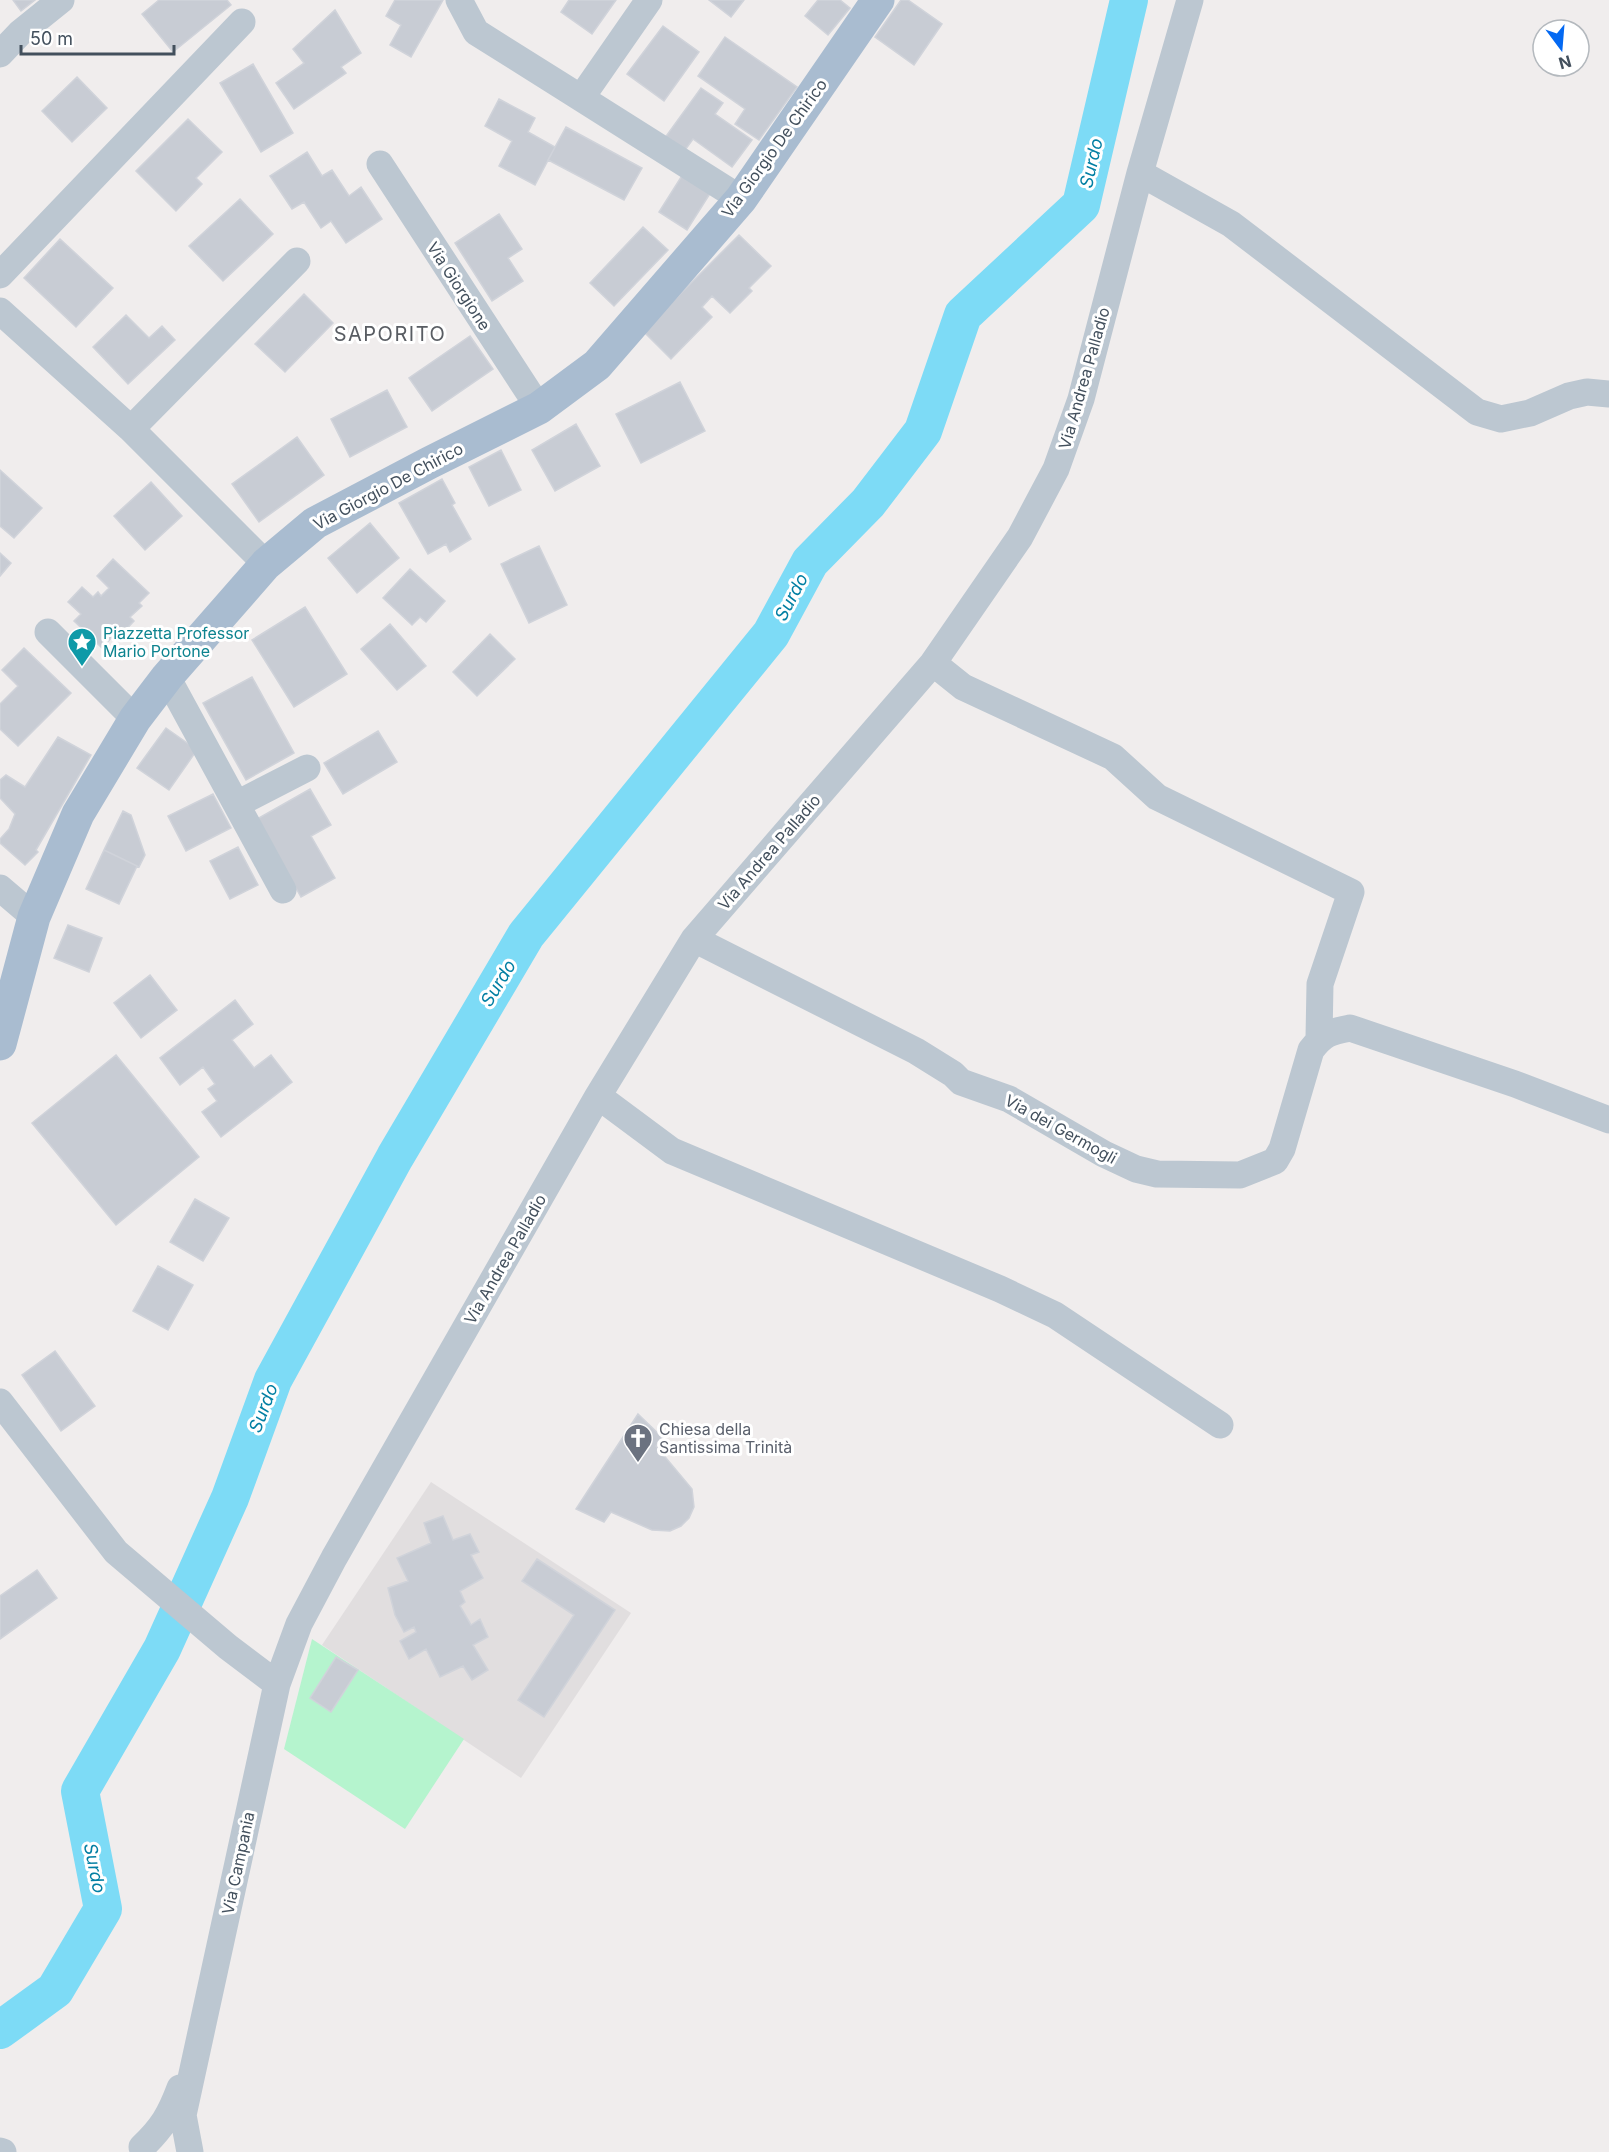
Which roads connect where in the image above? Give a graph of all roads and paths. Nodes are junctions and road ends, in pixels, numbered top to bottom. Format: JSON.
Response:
{"nodes":[{"id":1,"x":61,"y":0,"type":"edge"},
{"id":2,"x":459,"y":0,"type":"edge"},
{"id":3,"x":649,"y":0,"type":"edge"},
{"id":4,"x":878,"y":0,"type":"edge"},
{"id":5,"x":1190,"y":0,"type":"edge"},
{"id":6,"x":242,"y":22,"type":"dead end"},
{"id":7,"x":0,"y":54,"type":"edge"},
{"id":8,"x":580,"y":98,"type":"junction"},
{"id":9,"x":380,"y":164,"type":"dead end"},
{"id":10,"x":1140,"y":173,"type":"junction"},
{"id":11,"x":741,"y":200,"type":"junction"},
{"id":12,"x":297,"y":261,"type":"dead end"},
{"id":13,"x":0,"y":275,"type":"edge"},
{"id":14,"x":0,"y":311,"type":"edge"},
{"id":15,"x":1609,"y":394,"type":"edge"},
{"id":16,"x":539,"y":408,"type":"junction"},
{"id":17,"x":131,"y":429,"type":"junction"},
{"id":18,"x":266,"y":564,"type":"junction"},
{"id":19,"x":48,"y":632,"type":"dead end"},
{"id":20,"x":933,"y":663,"type":"junction"},
{"id":21,"x":167,"y":677,"type":"junction"},
{"id":22,"x":135,"y":719,"type":"junction"},
{"id":23,"x":307,"y":768,"type":"dead end"},
{"id":24,"x":237,"y":804,"type":"junction"},
{"id":25,"x":0,"y":888,"type":"edge"},
{"id":26,"x":283,"y":890,"type":"dead end"},
{"id":27,"x":34,"y":917,"type":"junction"},
{"id":28,"x":694,"y":939,"type":"junction"},
{"id":29,"x":1319,"y":1038,"type":"junction"},
{"id":30,"x":0,"y":1044,"type":"edge"},
{"id":31,"x":598,"y":1096,"type":"junction"},
{"id":32,"x":1609,"y":1120,"type":"edge"},
{"id":33,"x":0,"y":1402,"type":"edge"},
{"id":34,"x":1220,"y":1425,"type":"dead end"},
{"id":35,"x":277,"y":1684,"type":"junction"},
{"id":36,"x":198,"y":2043,"type":"junction"},
{"id":37,"x":137,"y":2150,"type":"edge"},
{"id":38,"x":181,"y":2152,"type":"edge"},
{"id":39,"x":190,"y":2152,"type":"edge"}],
"edges":[{"from":1,"to":7,"type":"street"},
{"from":2,"to":8,"type":"street"},
{"from":3,"to":8,"type":"street"},
{"from":4,"to":11,"type":"main road","name":"Via Giorgio De Chirico"},
{"from":5,"to":10,"type":"street","name":"Via Andrea Palladio"},
{"from":6,"to":13,"type":"street"},
{"from":8,"to":11,"type":"street"},
{"from":9,"to":16,"type":"street","name":"Via Giorgione"},
{"from":10,"to":15,"type":"street"},
{"from":10,"to":20,"type":"street","name":"Via Andrea Palladio"},
{"from":11,"to":16,"type":"main road","name":"Via Giorgio De Chirico"},
{"from":12,"to":17,"type":"street"},
{"from":14,"to":17,"type":"street"},
{"from":16,"to":18,"type":"main road","name":"Via Giorgio De Chirico"},
{"from":17,"to":18,"type":"street"},
{"from":18,"to":21,"type":"main road","name":"Via Giorgio De Chirico"},
{"from":19,"to":22,"type":"street"},
{"from":20,"to":28,"type":"street","name":"Via Andrea Palladio"},
{"from":20,"to":29,"type":"street"},
{"from":21,"to":22,"type":"main road","name":"Via Giorgio De Chirico"},
{"from":21,"to":24,"type":"street"},
{"from":22,"to":27,"type":"main road","name":"Via Giorgio De Chirico"},
{"from":23,"to":24,"type":"street"},
{"from":24,"to":26,"type":"street"},
{"from":25,"to":27,"type":"street"},
{"from":27,"to":30,"type":"main road","name":"Via Giorgio De Chirico"},
{"from":28,"to":29,"type":"street","name":"Via dei Germogli"},
{"from":28,"to":31,"type":"street","name":"Via Andrea Palladio"},
{"from":29,"to":32,"type":"street"},
{"from":31,"to":34,"type":"street"},
{"from":31,"to":35,"type":"street","name":"Via Andrea Palladio"},
{"from":33,"to":35,"type":"street"},
{"from":35,"to":36,"type":"street","name":"Via Campania"},
{"from":36,"to":37,"type":"street","name":"Via Campania"},
{"from":36,"to":39,"type":"street","name":"Via Campania"},
{"from":37,"to":38,"type":"street"}]}
